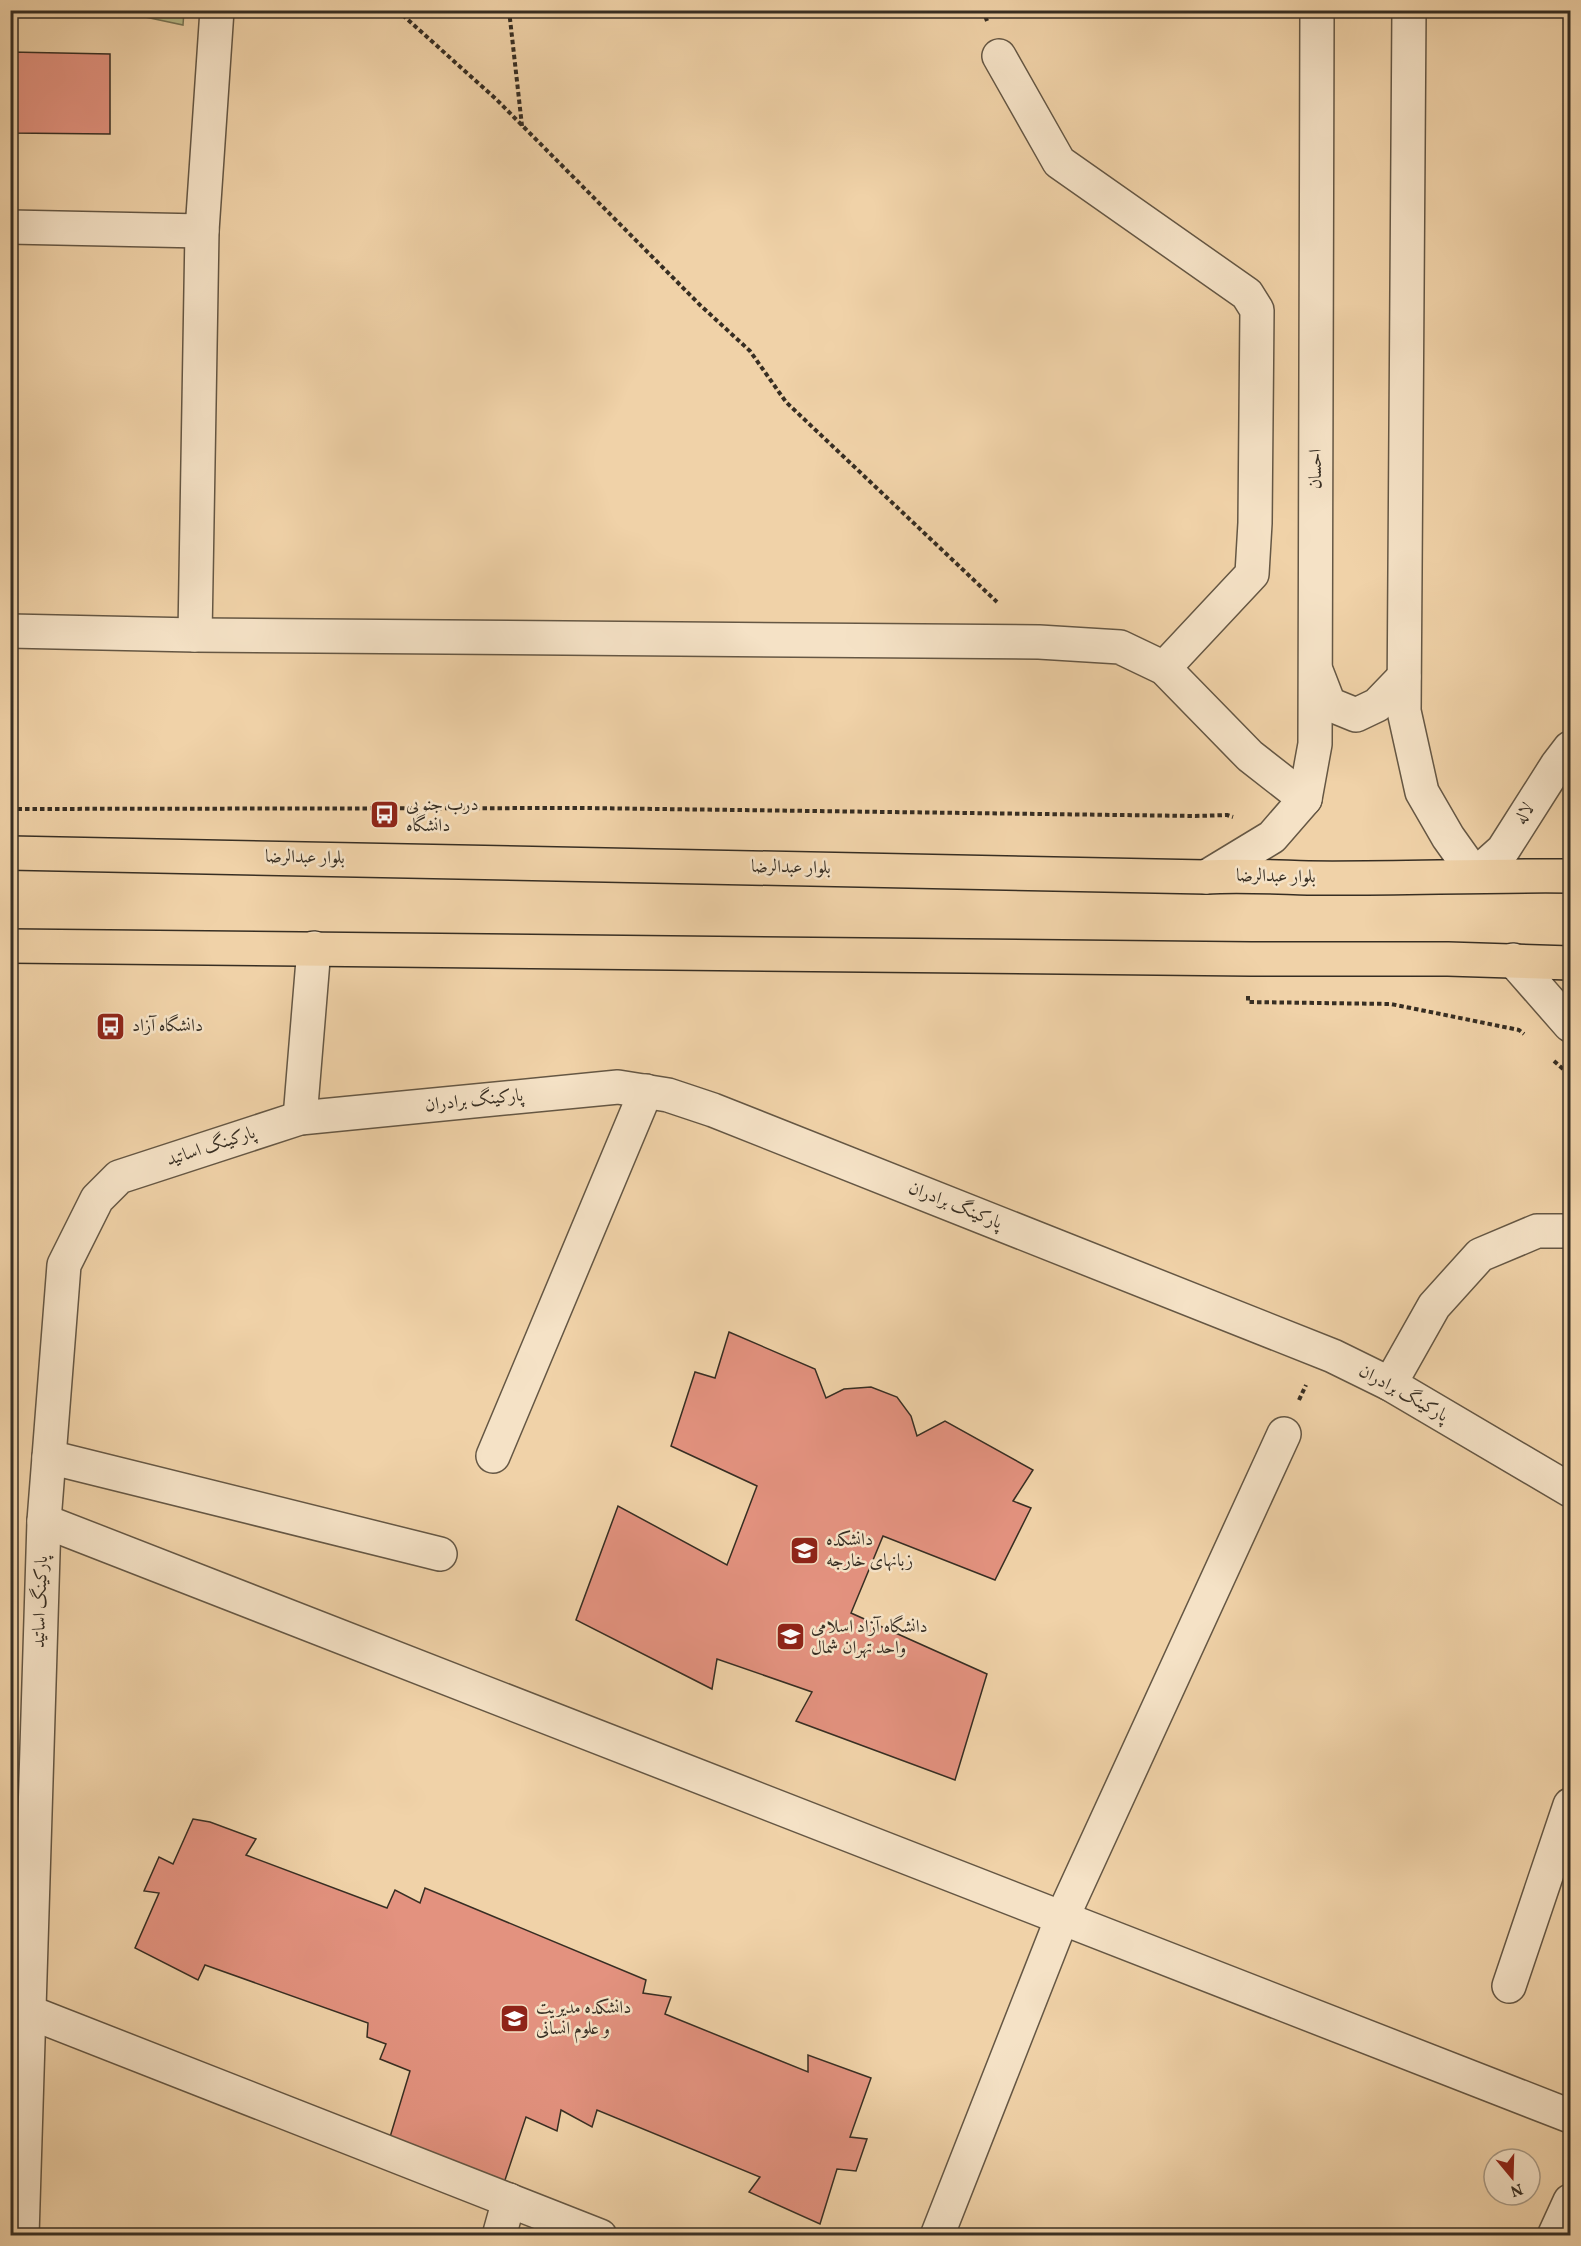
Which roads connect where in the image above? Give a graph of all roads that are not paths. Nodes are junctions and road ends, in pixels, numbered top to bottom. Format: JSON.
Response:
{"nodes":[{"id":1,"x":216,"y":10,"type":"edge"},
{"id":2,"x":1317,"y":10,"type":"edge"},
{"id":3,"x":1409,"y":10,"type":"edge"},
{"id":4,"x":999,"y":56,"type":"dead end"},
{"id":5,"x":10,"y":227,"type":"edge"},
{"id":6,"x":202,"y":231,"type":"junction"},
{"id":7,"x":10,"y":631,"type":"edge"},
{"id":8,"x":195,"y":635,"type":"junction"},
{"id":9,"x":1164,"y":668,"type":"junction"},
{"id":10,"x":1316,"y":668,"type":"junction"},
{"id":11,"x":1404,"y":677,"type":"junction"},
{"id":12,"x":1570,"y":748,"type":"edge"},
{"id":13,"x":1305,"y":799,"type":"junction"},
{"id":14,"x":10,"y":853,"type":"edge"},
{"id":15,"x":1475,"y":875,"type":"junction"},
{"id":16,"x":1570,"y":876,"type":"edge"},
{"id":17,"x":1206,"y":877,"type":"junction"},
{"id":18,"x":10,"y":946,"type":"edge"},
{"id":19,"x":314,"y":948,"type":"junction"},
{"id":20,"x":1513,"y":960,"type":"junction"},
{"id":21,"x":1570,"y":963,"type":"edge"},
{"id":22,"x":1570,"y":1025,"type":"edge"},
{"id":23,"x":646,"y":1091,"type":"junction"},
{"id":24,"x":300,"y":1118,"type":"junction"},
{"id":25,"x":1570,"y":1231,"type":"edge"},
{"id":26,"x":1390,"y":1384,"type":"junction"},
{"id":27,"x":1284,"y":1434,"type":"road end"},
{"id":28,"x":493,"y":1456,"type":"dead end"},
{"id":29,"x":49,"y":1457,"type":"junction"},
{"id":30,"x":1570,"y":1490,"type":"edge"},
{"id":31,"x":44,"y":1521,"type":"junction"},
{"id":32,"x":440,"y":1554,"type":"dead end"},
{"id":33,"x":1570,"y":1805,"type":"edge"},
{"id":34,"x":1062,"y":1918,"type":"junction"},
{"id":35,"x":1509,"y":1986,"type":"dead end"},
{"id":36,"x":29,"y":2012,"type":"junction"},
{"id":37,"x":1570,"y":2116,"type":"edge"},
{"id":38,"x":509,"y":2200,"type":"junction"},
{"id":39,"x":1570,"y":2201,"type":"edge"},
{"id":40,"x":22,"y":2235,"type":"edge"},
{"id":41,"x":499,"y":2235,"type":"edge"},
{"id":42,"x":600,"y":2235,"type":"edge"},
{"id":43,"x":938,"y":2235,"type":"edge"},
{"id":44,"x":1554,"y":2235,"type":"edge"}],
"edges":[{"from":1,"to":6,"type":"street"},
{"from":2,"to":10,"type":"street","name":"احسان"},
{"from":3,"to":11,"type":"street"},
{"from":4,"to":9,"type":"street"},
{"from":5,"to":6,"type":"street"},
{"from":6,"to":8,"type":"street"},
{"from":7,"to":8,"type":"street"},
{"from":8,"to":9,"type":"street"},
{"from":9,"to":13,"type":"street"},
{"from":10,"to":11,"type":"street"},
{"from":10,"to":13,"type":"street","name":"احسان"},
{"from":11,"to":15,"type":"street"},
{"from":12,"to":15,"type":"street","name":"لاله"},
{"from":13,"to":17,"type":"street"},
{"from":14,"to":17,"type":"main road","name":"بلوار عبدالرضا"},
{"from":15,"to":16,"type":"main road","name":"بلوار عبدالرضا"},
{"from":15,"to":17,"type":"main road","name":"بلوار عبدالرضا"},
{"from":18,"to":19,"type":"main road"},
{"from":19,"to":20,"type":"main road"},
{"from":19,"to":24,"type":"street"},
{"from":20,"to":21,"type":"main road"},
{"from":20,"to":22,"type":"street"},
{"from":23,"to":24,"type":"street","name":"پارکینگ برادران"},
{"from":23,"to":26,"type":"street","name":"پارکینگ برادران"},
{"from":23,"to":28,"type":"street"},
{"from":24,"to":29,"type":"street","name":"پارکینگ اساتید"},
{"from":25,"to":26,"type":"street"},
{"from":26,"to":30,"type":"street","name":"پارکینگ برادران"},
{"from":27,"to":34,"type":"street"},
{"from":29,"to":31,"type":"street","name":"پارکینگ اساتید"},
{"from":29,"to":32,"type":"street"},
{"from":31,"to":34,"type":"street"},
{"from":31,"to":36,"type":"street","name":"پارکینگ اساتید"},
{"from":33,"to":35,"type":"street"},
{"from":34,"to":37,"type":"street"},
{"from":34,"to":43,"type":"street"},
{"from":36,"to":38,"type":"street"},
{"from":36,"to":40,"type":"street","name":"پارکینگ اساتید"},
{"from":38,"to":41,"type":"street"},
{"from":38,"to":42,"type":"street"},
{"from":39,"to":44,"type":"street"}]}
